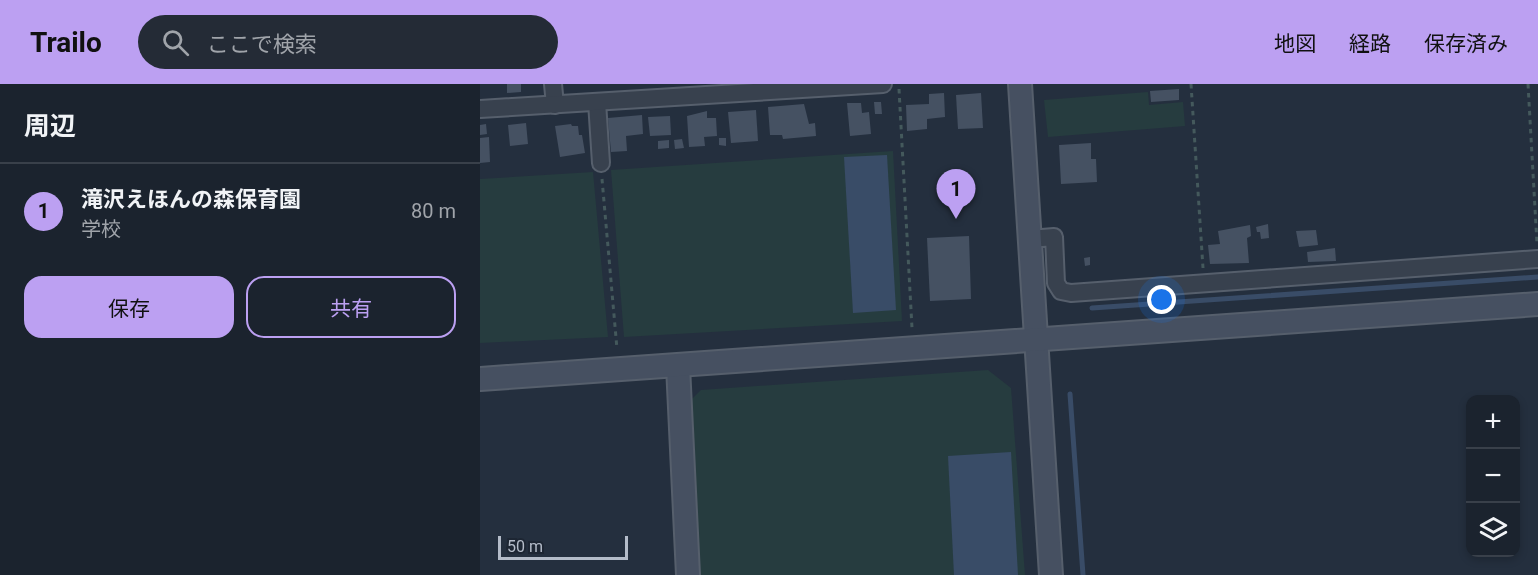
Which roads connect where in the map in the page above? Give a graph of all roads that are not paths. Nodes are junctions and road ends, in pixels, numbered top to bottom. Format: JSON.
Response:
{"nodes":[{"id":1,"x":554,"y":84,"type":"edge"},
{"id":2,"x":883,"y":84,"type":"edge"},
{"id":3,"x":1020,"y":84,"type":"edge"},
{"id":4,"x":597,"y":102,"type":"junction"},
{"id":5,"x":555,"y":105,"type":"junction"},
{"id":6,"x":480,"y":110,"type":"edge"},
{"id":7,"x":601,"y":163,"type":"road end"},
{"id":8,"x":1030,"y":239,"type":"junction"},
{"id":9,"x":1538,"y":259,"type":"edge"},
{"id":10,"x":1538,"y":304,"type":"edge"},
{"id":11,"x":1036,"y":340,"type":"junction"},
{"id":12,"x":678,"y":366,"type":"junction"},
{"id":13,"x":480,"y":380,"type":"edge"},
{"id":14,"x":688,"y":575,"type":"edge"},
{"id":15,"x":1051,"y":575,"type":"edge"}],
"edges":[{"from":1,"to":5,"type":"street"},
{"from":2,"to":4,"type":"street"},
{"from":3,"to":8,"type":"street"},
{"from":4,"to":5,"type":"street"},
{"from":4,"to":7,"type":"street"},
{"from":5,"to":6,"type":"street"},
{"from":8,"to":9,"type":"street"},
{"from":8,"to":11,"type":"street"},
{"from":10,"to":11,"type":"street"},
{"from":11,"to":12,"type":"street"},
{"from":11,"to":15,"type":"street"},
{"from":12,"to":13,"type":"street"},
{"from":12,"to":14,"type":"street"}]}
